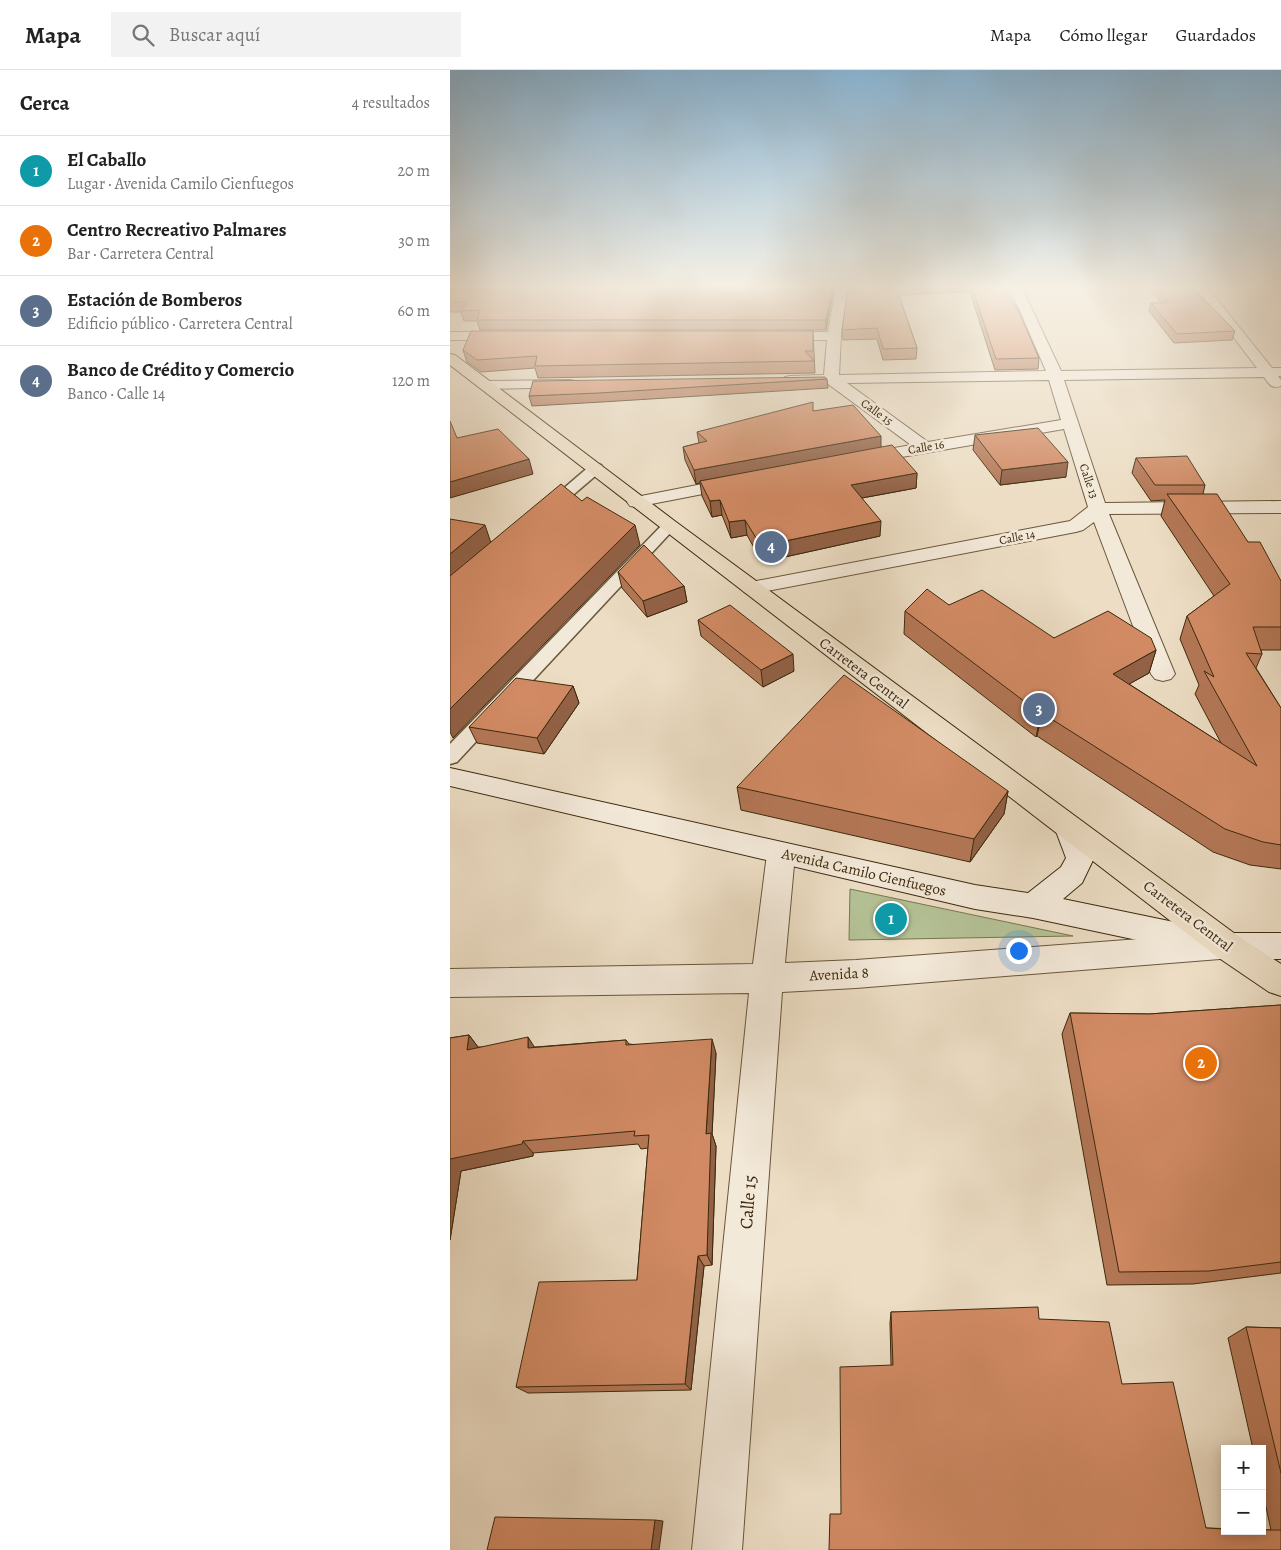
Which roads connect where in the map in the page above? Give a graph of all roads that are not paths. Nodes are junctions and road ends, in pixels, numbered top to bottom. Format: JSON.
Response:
{"nodes":[{"id":1,"x":833,"y":357,"type":"edge"},
{"id":2,"x":1047,"y":357,"type":"edge"},
{"id":3,"x":1261,"y":357,"type":"edge"},
{"id":4,"x":451,"y":360,"type":"edge"},
{"id":5,"x":1274,"y":372,"type":"edge"},
{"id":6,"x":1055,"y":375,"type":"junction"},
{"id":7,"x":831,"y":379,"type":"junction"},
{"id":8,"x":772,"y":380,"type":"edge"},
{"id":9,"x":584,"y":384,"type":"edge"},
{"id":10,"x":485,"y":386,"type":"junction"},
{"id":11,"x":1281,"y":389,"type":"edge"},
{"id":12,"x":1069,"y":423,"type":"junction"},
{"id":13,"x":924,"y":447,"type":"junction"},
{"id":14,"x":847,"y":461,"type":"edge"},
{"id":15,"x":596,"y":468,"type":"junction"},
{"id":16,"x":751,"y":480,"type":"edge"},
{"id":17,"x":636,"y":502,"type":"junction"},
{"id":18,"x":1281,"y":507,"type":"edge"},
{"id":19,"x":1098,"y":509,"type":"junction"},
{"id":20,"x":537,"y":518,"type":"edge"},
{"id":21,"x":669,"y":526,"type":"junction"},
{"id":22,"x":752,"y":588,"type":"junction"},
{"id":23,"x":1163,"y":674,"type":"dead end"},
{"id":24,"x":450,"y":757,"type":"edge"},
{"id":25,"x":450,"y":777,"type":"edge"},
{"id":26,"x":1068,"y":826,"type":"junction"},
{"id":27,"x":781,"y":854,"type":"junction"},
{"id":28,"x":1033,"y":906,"type":"junction"},
{"id":29,"x":1227,"y":946,"type":"junction"},
{"id":30,"x":1281,"y":946,"type":"edge"},
{"id":31,"x":767,"y":978,"type":"junction"},
{"id":32,"x":1281,"y":982,"type":"edge"},
{"id":33,"x":450,"y":983,"type":"edge"},
{"id":34,"x":717,"y":1550,"type":"edge"}],
"edges":[{"from":1,"to":7,"type":"street"},
{"from":2,"to":6,"type":"street","name":"Calle 13"},
{"from":3,"to":5,"type":"street"},
{"from":4,"to":10,"type":"highway","name":"Carretera Central"},
{"from":5,"to":6,"type":"street"},
{"from":5,"to":11,"type":"street"},
{"from":6,"to":7,"type":"street"},
{"from":6,"to":12,"type":"street","name":"Calle 13"},
{"from":7,"to":8,"type":"street"},
{"from":7,"to":13,"type":"street","name":"Calle 15"},
{"from":9,"to":10,"type":"street"},
{"from":10,"to":15,"type":"highway","name":"Carretera Central"},
{"from":12,"to":13,"type":"street","name":"Calle 16"},
{"from":12,"to":19,"type":"street","name":"Calle 13"},
{"from":13,"to":14,"type":"street","name":"Calle 16"},
{"from":15,"to":17,"type":"highway","name":"Carretera Central"},
{"from":15,"to":20,"type":"lane"},
{"from":16,"to":17,"type":"street"},
{"from":17,"to":21,"type":"highway","name":"Carretera Central"},
{"from":18,"to":19,"type":"street"},
{"from":19,"to":22,"type":"street","name":"Calle 14"},
{"from":19,"to":23,"type":"street","name":"Calle 13"},
{"from":21,"to":22,"type":"highway","name":"Carretera Central"},
{"from":21,"to":24,"type":"lane"},
{"from":22,"to":26,"type":"highway","name":"Carretera Central"},
{"from":25,"to":27,"type":"street","name":"Avenida Camilo Cienfuegos"},
{"from":26,"to":28,"type":"street"},
{"from":26,"to":29,"type":"highway","name":"Carretera Central"},
{"from":27,"to":28,"type":"street","name":"Avenida Camilo Cienfuegos"},
{"from":27,"to":31,"type":"street","name":"Calle 15"},
{"from":28,"to":29,"type":"street","name":"Avenida Camilo Cienfuegos"},
{"from":29,"to":30,"type":"street","name":"Avenida Camilo Cienfuegos"},
{"from":29,"to":31,"type":"street","name":"Avenida 8"},
{"from":29,"to":32,"type":"highway","name":"Carretera Central"},
{"from":31,"to":33,"type":"street","name":"Avenida 8"},
{"from":31,"to":34,"type":"street","name":"Calle 15"}]}
